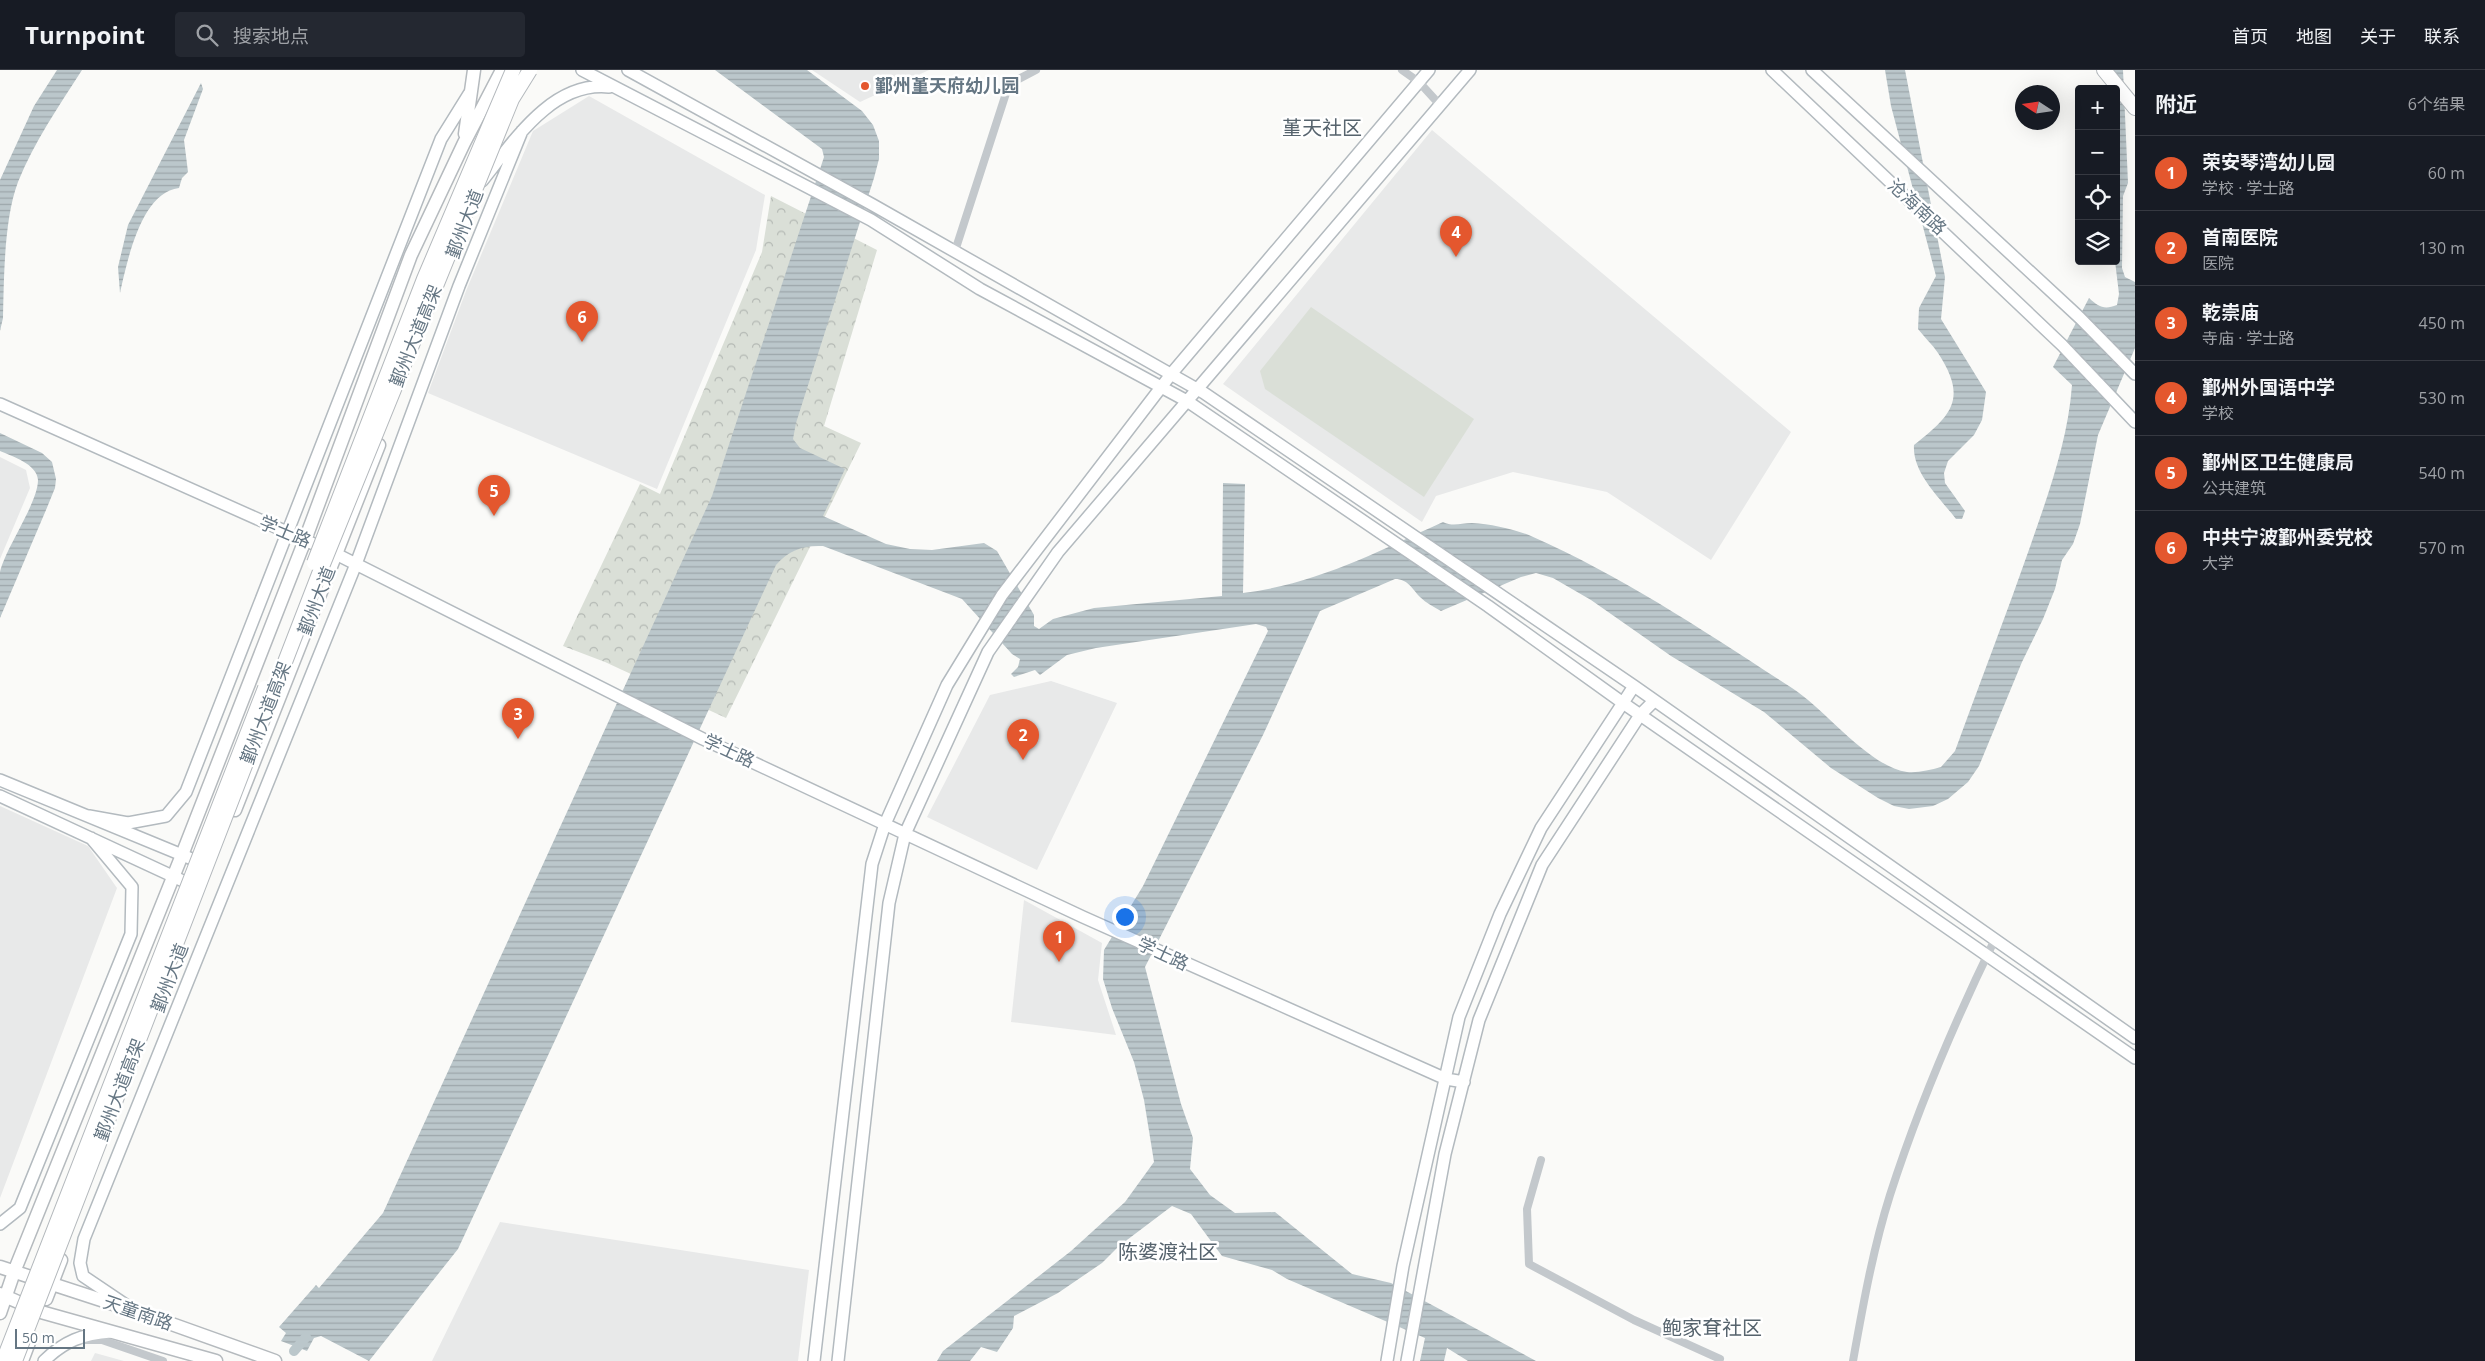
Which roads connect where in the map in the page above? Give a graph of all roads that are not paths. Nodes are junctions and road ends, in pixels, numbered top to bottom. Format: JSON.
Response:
{"nodes":[{"id":1,"x":474,"y":70,"type":"edge"},
{"id":2,"x":502,"y":70,"type":"edge"},
{"id":3,"x":513,"y":70,"type":"edge"},
{"id":4,"x":530,"y":70,"type":"edge"},
{"id":5,"x":537,"y":70,"type":"edge"},
{"id":6,"x":582,"y":70,"type":"edge"},
{"id":7,"x":628,"y":70,"type":"edge"},
{"id":8,"x":1036,"y":70,"type":"edge"},
{"id":9,"x":1402,"y":70,"type":"edge"},
{"id":10,"x":1429,"y":70,"type":"edge"},
{"id":11,"x":1470,"y":70,"type":"edge"},
{"id":12,"x":1772,"y":70,"type":"edge"},
{"id":13,"x":1812,"y":70,"type":"edge"},
{"id":14,"x":2104,"y":70,"type":"edge"},
{"id":15,"x":640,"y":75,"type":"edge"},
{"id":16,"x":1419,"y":82,"type":"junction"},
{"id":17,"x":614,"y":87,"type":"junction"},
{"id":18,"x":469,"y":94,"type":"junction"},
{"id":19,"x":1440,"y":105,"type":"junction"},
{"id":20,"x":2135,"y":108,"type":"edge"},
{"id":21,"x":522,"y":131,"type":"junction"},
{"id":22,"x":464,"y":143,"type":"junction"},
{"id":23,"x":482,"y":181,"type":"junction"},
{"id":24,"x":954,"y":251,"type":"junction"},
{"id":25,"x":2132,"y":369,"type":"edge"},
{"id":26,"x":1172,"y":373,"type":"junction"},
{"id":27,"x":1162,"y":387,"type":"junction"},
{"id":28,"x":1197,"y":389,"type":"junction"},
{"id":29,"x":1187,"y":401,"type":"junction"},
{"id":30,"x":0,"y":404,"type":"edge"},
{"id":31,"x":2135,"y":422,"type":"edge"},
{"id":32,"x":288,"y":534,"type":"junction"},
{"id":33,"x":305,"y":540,"type":"junction"},
{"id":34,"x":336,"y":554,"type":"junction"},
{"id":35,"x":356,"y":564,"type":"junction"},
{"id":36,"x":1634,"y":686,"type":"junction"},
{"id":37,"x":1654,"y":701,"type":"junction"},
{"id":38,"x":1623,"y":703,"type":"junction"},
{"id":39,"x":1640,"y":715,"type":"junction"},
{"id":40,"x":0,"y":780,"type":"edge"},
{"id":41,"x":0,"y":796,"type":"edge"},
{"id":42,"x":89,"y":816,"type":"junction"},
{"id":43,"x":885,"y":824,"type":"junction"},
{"id":44,"x":905,"y":834,"type":"junction"},
{"id":45,"x":91,"y":838,"type":"junction"},
{"id":46,"x":182,"y":855,"type":"junction"},
{"id":47,"x":213,"y":867,"type":"junction"},
{"id":48,"x":174,"y":877,"type":"junction"},
{"id":49,"x":204,"y":890,"type":"junction"},
{"id":50,"x":1995,"y":939,"type":"junction"},
{"id":51,"x":1987,"y":956,"type":"junction"},
{"id":52,"x":2135,"y":1038,"type":"edge"},
{"id":53,"x":2135,"y":1058,"type":"edge"},
{"id":54,"x":1446,"y":1079,"type":"junction"},
{"id":55,"x":1464,"y":1082,"type":"junction"},
{"id":56,"x":1540,"y":1160,"type":"dead end"},
{"id":57,"x":0,"y":1224,"type":"edge"},
{"id":58,"x":0,"y":1267,"type":"edge"},
{"id":59,"x":14,"y":1272,"type":"junction"},
{"id":60,"x":52,"y":1284,"type":"junction"},
{"id":61,"x":3,"y":1295,"type":"edge"},
{"id":62,"x":41,"y":1312,"type":"junction"},
{"id":63,"x":138,"y":1312,"type":"junction"},
{"id":64,"x":0,"y":1313,"type":"edge"},
{"id":65,"x":129,"y":1337,"type":"junction"},
{"id":66,"x":73,"y":1340,"type":"junction"},
{"id":67,"x":3,"y":1361,"type":"edge"},
{"id":68,"x":15,"y":1361,"type":"edge"},
{"id":69,"x":22,"y":1361,"type":"edge"},
{"id":70,"x":44,"y":1361,"type":"edge"},
{"id":71,"x":163,"y":1361,"type":"edge"},
{"id":72,"x":216,"y":1361,"type":"edge"},
{"id":73,"x":274,"y":1361,"type":"edge"},
{"id":74,"x":814,"y":1361,"type":"edge"},
{"id":75,"x":838,"y":1361,"type":"edge"},
{"id":76,"x":1387,"y":1361,"type":"edge"},
{"id":77,"x":1407,"y":1361,"type":"edge"},
{"id":78,"x":1719,"y":1361,"type":"edge"},
{"id":79,"x":1853,"y":1361,"type":"edge"}],
"edges":[{"from":1,"to":18,"type":"main road"},
{"from":2,"to":22,"type":"main road","name":"鄞州大道"},
{"from":3,"to":67,"type":"highway","name":"鄞州大道高架","bridge":true},
{"from":4,"to":68,"type":"highway","name":"鄞州大道高架","bridge":true},
{"from":5,"to":23,"type":"main road","name":"鄞州大道"},
{"from":6,"to":17,"type":"street"},
{"from":7,"to":15,"type":"street"},
{"from":8,"to":24,"type":"street"},
{"from":9,"to":16,"type":"street"},
{"from":10,"to":16,"type":"street"},
{"from":11,"to":19,"type":"street"},
{"from":12,"to":31,"type":"street","name":"沧海南路"},
{"from":13,"to":25,"type":"street","name":"沧海南路"},
{"from":14,"to":20,"type":"highway"},
{"from":15,"to":24,"type":"street"},
{"from":16,"to":19,"type":"street"},
{"from":16,"to":26,"type":"street"},
{"from":17,"to":21,"type":"street"},
{"from":17,"to":27,"type":"street"},
{"from":18,"to":22,"type":"main road"},
{"from":18,"to":32,"type":"street"},
{"from":19,"to":28,"type":"street"},
{"from":21,"to":23,"type":"street"},
{"from":21,"to":35,"type":"street","name":"鄞州大道"},
{"from":22,"to":33,"type":"main road","name":"鄞州大道"},
{"from":23,"to":34,"type":"main road","name":"鄞州大道"},
{"from":24,"to":26,"type":"street"},
{"from":26,"to":27,"type":"street"},
{"from":26,"to":28,"type":"street"},
{"from":27,"to":29,"type":"street"},
{"from":27,"to":43,"type":"street"},
{"from":28,"to":29,"type":"street"},
{"from":28,"to":36,"type":"street"},
{"from":29,"to":38,"type":"street"},
{"from":29,"to":44,"type":"street"},
{"from":30,"to":32,"type":"street","name":"学士路"},
{"from":32,"to":33,"type":"street","name":"学士路"},
{"from":32,"to":42,"type":"street"},
{"from":33,"to":34,"type":"street","name":"学士路"},
{"from":33,"to":46,"type":"main road","name":"鄞州大道"},
{"from":34,"to":35,"type":"street","name":"学士路"},
{"from":34,"to":47,"type":"main road","name":"鄞州大道"},
{"from":35,"to":43,"type":"street","name":"学士路"},
{"from":35,"to":63,"type":"street","name":"鄞州大道"},
{"from":36,"to":37,"type":"street"},
{"from":36,"to":38,"type":"street"},
{"from":37,"to":39,"type":"street"},
{"from":37,"to":50,"type":"street"},
{"from":38,"to":39,"type":"street"},
{"from":38,"to":54,"type":"street"},
{"from":39,"to":51,"type":"street"},
{"from":39,"to":55,"type":"street"},
{"from":40,"to":42,"type":"street"},
{"from":41,"to":45,"type":"street"},
{"from":42,"to":46,"type":"street"},
{"from":43,"to":44,"type":"street","name":"学士路"},
{"from":43,"to":74,"type":"street"},
{"from":44,"to":54,"type":"street","name":"学士路"},
{"from":44,"to":75,"type":"street"},
{"from":45,"to":48,"type":"street"},
{"from":45,"to":57,"type":"street"},
{"from":46,"to":47,"type":"street"},
{"from":46,"to":48,"type":"main road","name":"鄞州大道"},
{"from":47,"to":49,"type":"main road","name":"鄞州大道"},
{"from":48,"to":49,"type":"street"},
{"from":48,"to":59,"type":"main road","name":"鄞州大道"},
{"from":49,"to":60,"type":"main road","name":"鄞州大道"},
{"from":50,"to":51,"type":"street"},
{"from":50,"to":52,"type":"street"},
{"from":51,"to":53,"type":"street"},
{"from":51,"to":79,"type":"street"},
{"from":54,"to":55,"type":"street","name":"学士路"},
{"from":54,"to":76,"type":"street"},
{"from":55,"to":77,"type":"street"},
{"from":56,"to":78,"type":"street"},
{"from":58,"to":59,"type":"main road","name":"天童南路"},
{"from":59,"to":60,"type":"main road","name":"天童南路"},
{"from":59,"to":61,"type":"main road","name":"鄞州大道"},
{"from":60,"to":62,"type":"main road","name":"鄞州大道"},
{"from":60,"to":63,"type":"main road","name":"天童南路"},
{"from":61,"to":62,"type":"main road"},
{"from":61,"to":64,"type":"main road","name":"鄞州大道"},
{"from":62,"to":65,"type":"main road"},
{"from":62,"to":69,"type":"main road","name":"鄞州大道"},
{"from":63,"to":73,"type":"main road","name":"天童南路"},
{"from":65,"to":66,"type":"street"},
{"from":65,"to":72,"type":"main road"},
{"from":66,"to":70,"type":"street"},
{"from":66,"to":71,"type":"street"}]}
